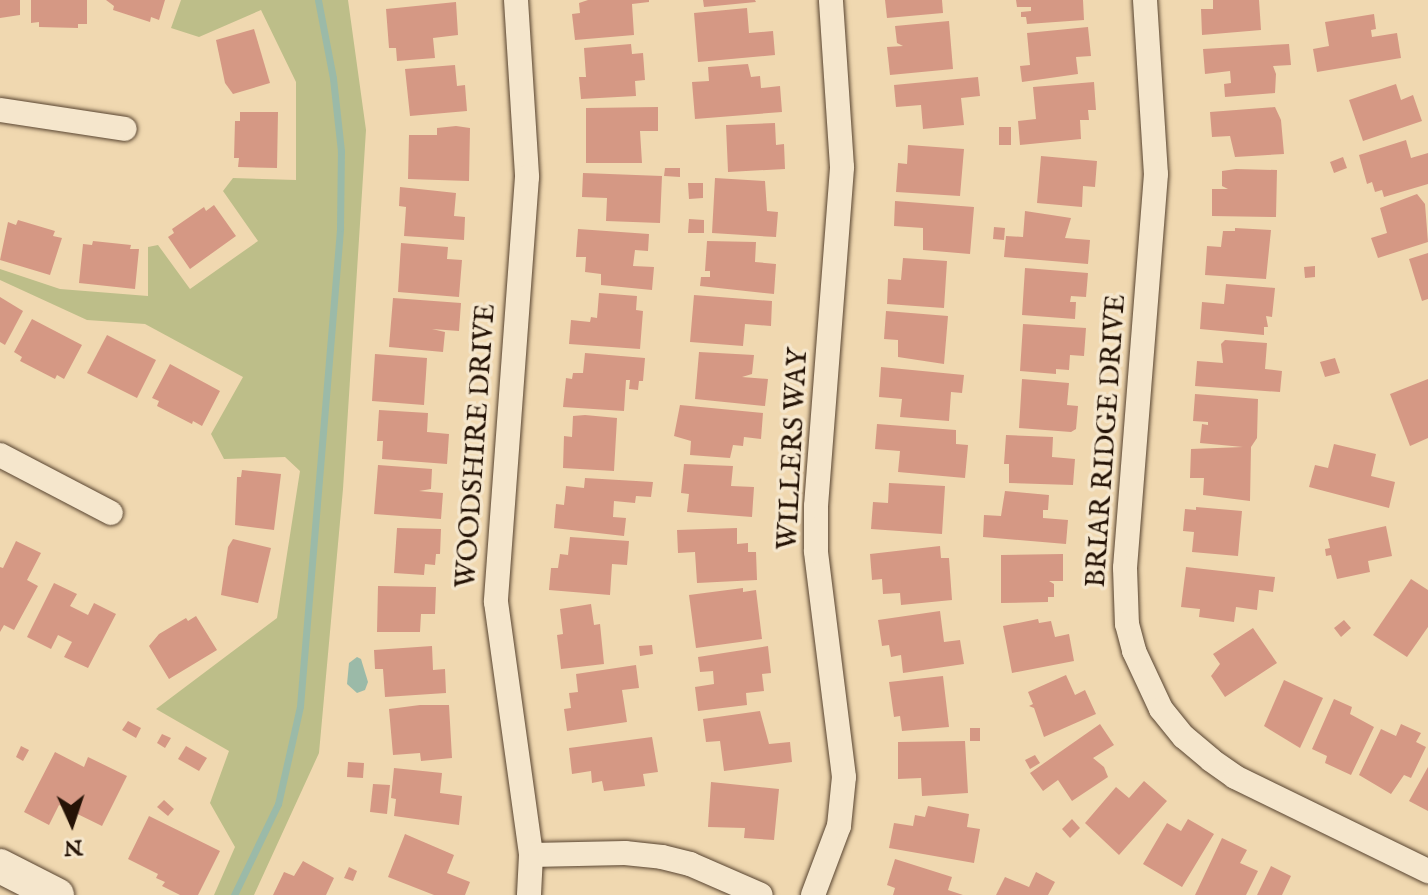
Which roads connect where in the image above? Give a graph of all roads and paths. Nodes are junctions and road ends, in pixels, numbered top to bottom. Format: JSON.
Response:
{"nodes":[{"id":1,"x":516,"y":0,"type":"edge"},
{"id":2,"x":831,"y":0,"type":"edge"},
{"id":3,"x":1145,"y":0,"type":"edge"},
{"id":4,"x":0,"y":110,"type":"edge"},
{"id":5,"x":125,"y":129,"type":"dead end"},
{"id":6,"x":0,"y":455,"type":"edge"},
{"id":7,"x":111,"y":513,"type":"dead end"},
{"id":8,"x":531,"y":855,"type":"junction"},
{"id":9,"x":0,"y":866,"type":"edge"},
{"id":10,"x":1428,"y":871,"type":"edge"},
{"id":11,"x":57,"y":895,"type":"edge"},
{"id":12,"x":529,"y":895,"type":"edge"},
{"id":13,"x":761,"y":895,"type":"edge"},
{"id":14,"x":813,"y":895,"type":"edge"}],
"edges":[{"from":1,"to":8,"type":"street","name":"WOODSHIRE DRIVE"},
{"from":2,"to":14,"type":"street","name":"WILLERS WAY"},
{"from":3,"to":10,"type":"street","name":"BRIAR RIDGE DRIVE"},
{"from":4,"to":5,"type":"street"},
{"from":6,"to":7,"type":"street"},
{"from":8,"to":12,"type":"street","name":"WOODSHIRE DRIVE"},
{"from":8,"to":13,"type":"street"},
{"from":9,"to":11,"type":"street"}]}
